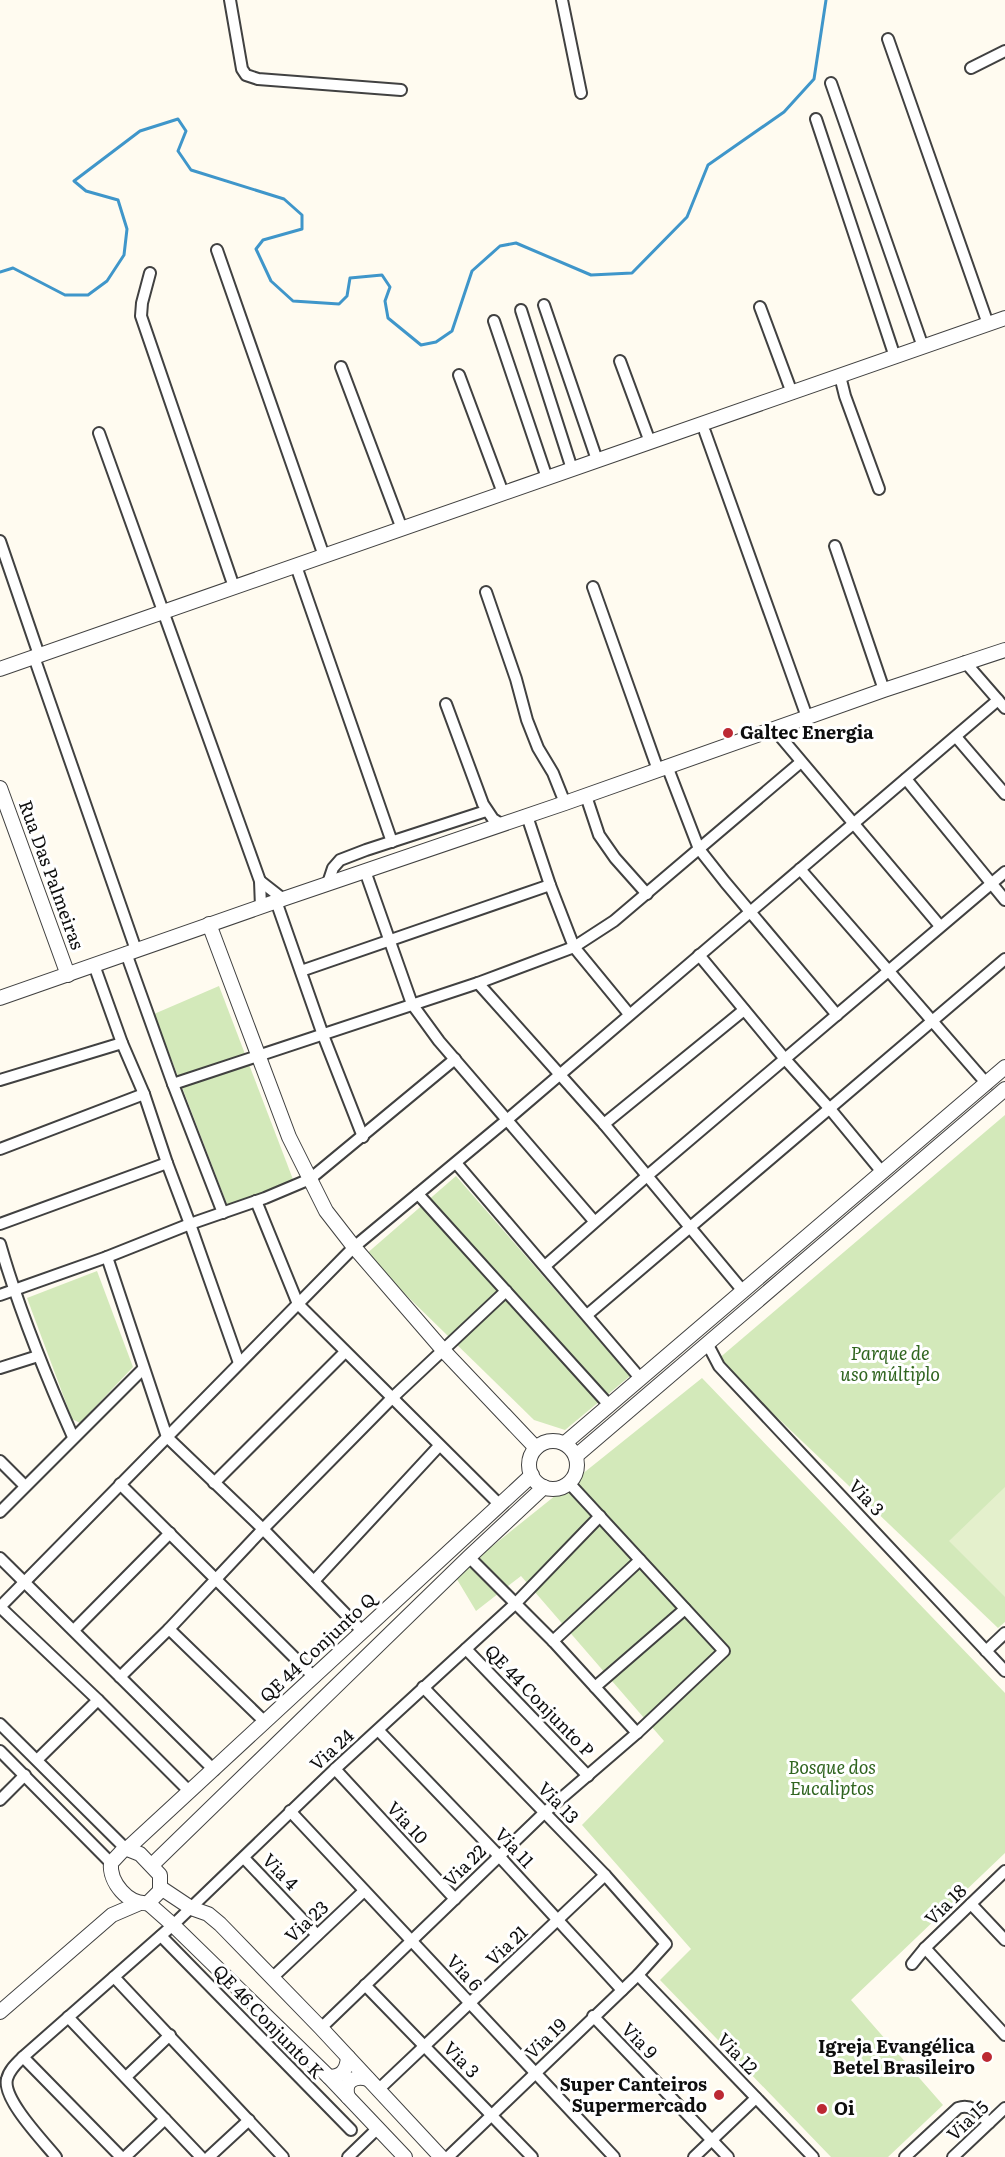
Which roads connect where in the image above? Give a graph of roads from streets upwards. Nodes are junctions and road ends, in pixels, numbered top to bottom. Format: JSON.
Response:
{"nodes":[{"id":1,"x":230,"y":0,"type":"edge"},
{"id":2,"x":562,"y":0,"type":"edge"},
{"id":3,"x":888,"y":39,"type":"dead end"},
{"id":4,"x":1005,"y":51,"type":"edge"},
{"id":5,"x":971,"y":68,"type":"dead end"},
{"id":6,"x":831,"y":83,"type":"dead end"},
{"id":7,"x":401,"y":90,"type":"dead end"},
{"id":8,"x":581,"y":93,"type":"dead end"},
{"id":9,"x":816,"y":119,"type":"dead end"},
{"id":10,"x":217,"y":250,"type":"dead end"},
{"id":11,"x":150,"y":273,"type":"dead end"},
{"id":12,"x":544,"y":305,"type":"dead end"},
{"id":13,"x":760,"y":307,"type":"dead end"},
{"id":14,"x":521,"y":310,"type":"dead end"},
{"id":15,"x":1005,"y":318,"type":"edge"},
{"id":16,"x":494,"y":321,"type":"dead end"},
{"id":17,"x":988,"y":324,"type":"junction"},
{"id":18,"x":923,"y":347,"type":"junction"},
{"id":19,"x":895,"y":357,"type":"junction"},
{"id":20,"x":621,"y":362,"type":"dead end"},
{"id":21,"x":341,"y":367,"type":"dead end"},
{"id":22,"x":459,"y":375,"type":"dead end"},
{"id":23,"x":840,"y":376,"type":"junction"},
{"id":24,"x":792,"y":393,"type":"junction"},
{"id":25,"x":705,"y":432,"type":"dead end"},
{"id":26,"x":99,"y":433,"type":"dead end"},
{"id":27,"x":650,"y":442,"type":"junction"},
{"id":28,"x":597,"y":460,"type":"junction"},
{"id":29,"x":572,"y":469,"type":"junction"},
{"id":30,"x":547,"y":478,"type":"junction"},
{"id":31,"x":879,"y":489,"type":"dead end"},
{"id":32,"x":503,"y":493,"type":"junction"},
{"id":33,"x":402,"y":529,"type":"junction"},
{"id":34,"x":0,"y":541,"type":"edge"},
{"id":35,"x":835,"y":546,"type":"dead end"},
{"id":36,"x":324,"y":556,"type":"junction"},
{"id":37,"x":296,"y":566,"type":"junction"},
{"id":38,"x":234,"y":587,"type":"junction"},
{"id":39,"x":592,"y":587,"type":"dead end"},
{"id":40,"x":486,"y":592,"type":"dead end"},
{"id":41,"x":164,"y":612,"type":"junction"},
{"id":42,"x":1005,"y":650,"type":"edge"},
{"id":43,"x":37,"y":656,"type":"junction"},
{"id":44,"x":965,"y":662,"type":"junction"},
{"id":45,"x":0,"y":669,"type":"edge"},
{"id":46,"x":884,"y":690,"type":"junction"},
{"id":47,"x":446,"y":704,"type":"dead end"},
{"id":48,"x":1002,"y":704,"type":"edge"},
{"id":49,"x":807,"y":717,"type":"junction"},
{"id":50,"x":774,"y":729,"type":"junction"},
{"id":51,"x":957,"y":738,"type":"junction"},
{"id":52,"x":801,"y":762,"type":"junction"},
{"id":53,"x":663,"y":768,"type":"junction"},
{"id":54,"x":906,"y":779,"type":"junction"},
{"id":55,"x":0,"y":788,"type":"edge"},
{"id":56,"x":1005,"y":794,"type":"edge"},
{"id":57,"x":586,"y":796,"type":"junction"},
{"id":58,"x":565,"y":803,"type":"junction"},
{"id":59,"x":486,"y":811,"type":"junction"},
{"id":60,"x":527,"y":816,"type":"junction"},
{"id":61,"x":853,"y":823,"type":"junction"},
{"id":62,"x":501,"y":824,"type":"junction"},
{"id":63,"x":392,"y":842,"type":"junction"},
{"id":64,"x":699,"y":849,"type":"junction"},
{"id":65,"x":800,"y":868,"type":"junction"},
{"id":66,"x":365,"y":872,"type":"junction"},
{"id":67,"x":1005,"y":872,"type":"edge"},
{"id":68,"x":260,"y":881,"type":"junction"},
{"id":69,"x":328,"y":883,"type":"junction"},
{"id":70,"x":991,"y":884,"type":"junction"},
{"id":71,"x":549,"y":885,"type":"junction"},
{"id":72,"x":647,"y":894,"type":"junction"},
{"id":73,"x":279,"y":900,"type":"junction"},
{"id":74,"x":1005,"y":900,"type":"edge"},
{"id":75,"x":261,"y":907,"type":"junction"},
{"id":76,"x":750,"y":912,"type":"junction"},
{"id":77,"x":208,"y":924,"type":"junction"},
{"id":78,"x":940,"y":926,"type":"junction"},
{"id":79,"x":388,"y":940,"type":"junction"},
{"id":80,"x":574,"y":947,"type":"junction"},
{"id":81,"x":131,"y":952,"type":"junction"},
{"id":82,"x":699,"y":955,"type":"junction"},
{"id":83,"x":1005,"y":959,"type":"edge"},
{"id":84,"x":94,"y":965,"type":"junction"},
{"id":85,"x":888,"y":970,"type":"junction"},
{"id":86,"x":301,"y":971,"type":"junction"},
{"id":87,"x":68,"y":975,"type":"junction"},
{"id":88,"x":478,"y":983,"type":"junction"},
{"id":89,"x":0,"y":998,"type":"edge"},
{"id":90,"x":412,"y":1004,"type":"junction"},
{"id":91,"x":744,"y":1010,"type":"junction"},
{"id":92,"x":629,"y":1014,"type":"junction"},
{"id":93,"x":837,"y":1015,"type":"junction"},
{"id":94,"x":931,"y":1021,"type":"junction"},
{"id":95,"x":323,"y":1035,"type":"junction"},
{"id":96,"x":122,"y":1043,"type":"junction"},
{"id":97,"x":256,"y":1055,"type":"junction"},
{"id":98,"x":455,"y":1059,"type":"junction"},
{"id":99,"x":785,"y":1059,"type":"junction"},
{"id":100,"x":1005,"y":1067,"type":"edge"},
{"id":101,"x":559,"y":1074,"type":"junction"},
{"id":102,"x":0,"y":1080,"type":"edge"},
{"id":103,"x":173,"y":1084,"type":"junction"},
{"id":104,"x":987,"y":1084,"type":"junction"},
{"id":105,"x":1005,"y":1089,"type":"edge"},
{"id":106,"x":144,"y":1094,"type":"junction"},
{"id":107,"x":830,"y":1109,"type":"junction"},
{"id":108,"x":508,"y":1119,"type":"junction"},
{"id":109,"x":604,"y":1124,"type":"junction"},
{"id":110,"x":363,"y":1137,"type":"junction"},
{"id":111,"x":0,"y":1149,"type":"edge"},
{"id":112,"x":166,"y":1163,"type":"junction"},
{"id":113,"x":456,"y":1163,"type":"junction"},
{"id":114,"x":882,"y":1172,"type":"junction"},
{"id":115,"x":647,"y":1176,"type":"junction"},
{"id":116,"x":310,"y":1179,"type":"junction"},
{"id":117,"x":418,"y":1194,"type":"junction"},
{"id":118,"x":256,"y":1201,"type":"junction"},
{"id":119,"x":223,"y":1213,"type":"junction"},
{"id":120,"x":594,"y":1221,"type":"junction"},
{"id":121,"x":0,"y":1224,"type":"edge"},
{"id":122,"x":190,"y":1224,"type":"junction"},
{"id":123,"x":690,"y":1228,"type":"junction"},
{"id":124,"x":809,"y":1236,"type":"junction"},
{"id":125,"x":0,"y":1244,"type":"edge"},
{"id":126,"x":354,"y":1247,"type":"junction"},
{"id":127,"x":819,"y":1247,"type":"junction"},
{"id":128,"x":106,"y":1257,"type":"junction"},
{"id":129,"x":545,"y":1266,"type":"junction"},
{"id":130,"x":13,"y":1290,"type":"junction"},
{"id":131,"x":506,"y":1291,"type":"junction"},
{"id":132,"x":743,"y":1291,"type":"junction"},
{"id":133,"x":0,"y":1295,"type":"edge"},
{"id":134,"x":298,"y":1304,"type":"junction"},
{"id":135,"x":587,"y":1315,"type":"junction"},
{"id":136,"x":708,"y":1345,"type":"junction"},
{"id":137,"x":443,"y":1350,"type":"junction"},
{"id":138,"x":345,"y":1352,"type":"junction"},
{"id":139,"x":38,"y":1356,"type":"junction"},
{"id":140,"x":239,"y":1363,"type":"junction"},
{"id":141,"x":0,"y":1368,"type":"edge"},
{"id":142,"x":143,"y":1369,"type":"junction"},
{"id":143,"x":640,"y":1378,"type":"junction"},
{"id":144,"x":391,"y":1399,"type":"junction"},
{"id":145,"x":609,"y":1405,"type":"junction"},
{"id":146,"x":73,"y":1437,"type":"junction"},
{"id":147,"x":167,"y":1437,"type":"junction"},
{"id":148,"x":565,"y":1443,"type":"junction"},
{"id":149,"x":439,"y":1446,"type":"junction"},
{"id":150,"x":536,"y":1449,"type":"junction"},
{"id":151,"x":576,"y":1456,"type":"junction"},
{"id":152,"x":0,"y":1461,"type":"edge"},
{"id":153,"x":532,"y":1475,"type":"junction"},
{"id":154,"x":214,"y":1483,"type":"junction"},
{"id":155,"x":569,"y":1483,"type":"junction"},
{"id":156,"x":120,"y":1484,"type":"junction"},
{"id":157,"x":25,"y":1486,"type":"junction"},
{"id":158,"x":544,"y":1487,"type":"junction"},
{"id":159,"x":499,"y":1504,"type":"junction"},
{"id":160,"x":0,"y":1512,"type":"edge"},
{"id":161,"x":600,"y":1516,"type":"junction"},
{"id":162,"x":263,"y":1529,"type":"junction"},
{"id":163,"x":170,"y":1533,"type":"junction"},
{"id":164,"x":469,"y":1557,"type":"junction"},
{"id":165,"x":0,"y":1558,"type":"edge"},
{"id":166,"x":640,"y":1560,"type":"junction"},
{"id":167,"x":216,"y":1581,"type":"junction"},
{"id":168,"x":314,"y":1581,"type":"junction"},
{"id":169,"x":24,"y":1583,"type":"junction"},
{"id":170,"x":516,"y":1604,"type":"junction"},
{"id":171,"x":0,"y":1607,"type":"edge"},
{"id":172,"x":685,"y":1609,"type":"junction"},
{"id":173,"x":74,"y":1629,"type":"junction"},
{"id":174,"x":170,"y":1629,"type":"junction"},
{"id":175,"x":362,"y":1631,"type":"junction"},
{"id":176,"x":1005,"y":1633,"type":"edge"},
{"id":177,"x":553,"y":1641,"type":"junction"},
{"id":178,"x":466,"y":1649,"type":"junction"},
{"id":179,"x":986,"y":1651,"type":"junction"},
{"id":180,"x":1005,"y":1671,"type":"edge"},
{"id":181,"x":120,"y":1677,"type":"junction"},
{"id":182,"x":314,"y":1677,"type":"junction"},
{"id":183,"x":595,"y":1687,"type":"junction"},
{"id":184,"x":423,"y":1688,"type":"junction"},
{"id":185,"x":98,"y":1700,"type":"junction"},
{"id":186,"x":265,"y":1722,"type":"junction"},
{"id":187,"x":0,"y":1724,"type":"edge"},
{"id":188,"x":379,"y":1731,"type":"junction"},
{"id":189,"x":637,"y":1733,"type":"junction"},
{"id":190,"x":0,"y":1751,"type":"edge"},
{"id":191,"x":37,"y":1760,"type":"junction"},
{"id":192,"x":335,"y":1769,"type":"junction"},
{"id":193,"x":214,"y":1770,"type":"junction"},
{"id":194,"x":25,"y":1775,"type":"junction"},
{"id":195,"x":588,"y":1776,"type":"junction"},
{"id":196,"x":189,"y":1791,"type":"junction"},
{"id":197,"x":0,"y":1800,"type":"edge"},
{"id":198,"x":290,"y":1811,"type":"junction"},
{"id":199,"x":544,"y":1813,"type":"junction"},
{"id":200,"x":126,"y":1848,"type":"junction"},
{"id":201,"x":499,"y":1856,"type":"junction"},
{"id":202,"x":244,"y":1858,"type":"junction"},
{"id":203,"x":111,"y":1863,"type":"junction"},
{"id":204,"x":152,"y":1865,"type":"junction"},
{"id":205,"x":1005,"y":1871,"type":"edge"},
{"id":206,"x":605,"y":1875,"type":"junction"},
{"id":207,"x":118,"y":1887,"type":"junction"},
{"id":208,"x":161,"y":1888,"type":"junction"},
{"id":209,"x":364,"y":1891,"type":"junction"},
{"id":210,"x":455,"y":1899,"type":"junction"},
{"id":211,"x":144,"y":1903,"type":"junction"},
{"id":212,"x":971,"y":1904,"type":"junction"},
{"id":213,"x":191,"y":1908,"type":"junction"},
{"id":214,"x":112,"y":1915,"type":"junction"},
{"id":215,"x":558,"y":1920,"type":"junction"},
{"id":216,"x":173,"y":1925,"type":"junction"},
{"id":217,"x":317,"y":1935,"type":"junction"},
{"id":218,"x":161,"y":1936,"type":"junction"},
{"id":219,"x":1005,"y":1940,"type":"edge"},
{"id":220,"x":412,"y":1941,"type":"junction"},
{"id":221,"x":666,"y":1944,"type":"joint"},
{"id":222,"x":925,"y":1948,"type":"junction"},
{"id":223,"x":912,"y":1964,"type":"dead end"},
{"id":224,"x":638,"y":1975,"type":"junction"},
{"id":225,"x":114,"y":1977,"type":"junction"},
{"id":226,"x":273,"y":1977,"type":"junction"},
{"id":227,"x":228,"y":1979,"type":"junction"},
{"id":228,"x":365,"y":1985,"type":"junction"},
{"id":229,"x":622,"y":1990,"type":"junction"},
{"id":230,"x":216,"y":1991,"type":"junction"},
{"id":231,"x":470,"y":2003,"type":"junction"},
{"id":232,"x":0,"y":2012,"type":"edge"},
{"id":233,"x":593,"y":2016,"type":"junction"},
{"id":234,"x":68,"y":2017,"type":"junction"},
{"id":235,"x":321,"y":2028,"type":"junction"},
{"id":236,"x":170,"y":2035,"type":"junction"},
{"id":237,"x":1005,"y":2035,"type":"edge"},
{"id":238,"x":425,"y":2046,"type":"junction"},
{"id":239,"x":23,"y":2057,"type":"junction"},
{"id":240,"x":348,"y":2057,"type":"junction"},
{"id":241,"x":535,"y":2073,"type":"junction"},
{"id":242,"x":126,"y":2078,"type":"junction"},
{"id":243,"x":368,"y":2079,"type":"junction"},
{"id":244,"x":338,"y":2087,"type":"junction"},
{"id":245,"x":378,"y":2090,"type":"junction"},
{"id":246,"x":756,"y":2098,"type":"junction"},
{"id":247,"x":323,"y":2102,"type":"junction"},
{"id":248,"x":1005,"y":2108,"type":"edge"},
{"id":249,"x":491,"y":2115,"type":"junction"},
{"id":250,"x":165,"y":2119,"type":"junction"},
{"id":251,"x":249,"y":2120,"type":"junction"},
{"id":252,"x":989,"y":2123,"type":"junction"},
{"id":253,"x":378,"y":2128,"type":"junction"},
{"id":254,"x":351,"y":2130,"type":"dead end"},
{"id":255,"x":712,"y":2140,"type":"junction"},
{"id":256,"x":606,"y":2154,"type":"edge"},
{"id":257,"x":56,"y":2157,"type":"edge"},
{"id":258,"x":123,"y":2157,"type":"edge"},
{"id":259,"x":201,"y":2157,"type":"edge"},
{"id":260,"x":209,"y":2157,"type":"edge"},
{"id":261,"x":283,"y":2157,"type":"edge"},
{"id":262,"x":348,"y":2157,"type":"edge"},
{"id":263,"x":405,"y":2157,"type":"edge"},
{"id":264,"x":441,"y":2157,"type":"edge"},
{"id":265,"x":448,"y":2157,"type":"edge"},
{"id":266,"x":532,"y":2157,"type":"edge"},
{"id":267,"x":694,"y":2157,"type":"edge"},
{"id":268,"x":728,"y":2157,"type":"edge"},
{"id":269,"x":813,"y":2157,"type":"edge"},
{"id":270,"x":905,"y":2157,"type":"edge"},
{"id":271,"x":953,"y":2157,"type":"edge"}],
"edges":[{"from":1,"to":7,"type":"street"},
{"from":2,"to":8,"type":"street"},
{"from":3,"to":17,"type":"street"},
{"from":4,"to":5,"type":"street"},
{"from":6,"to":18,"type":"street"},
{"from":9,"to":19,"type":"street"},
{"from":10,"to":36,"type":"street"},
{"from":11,"to":38,"type":"street"},
{"from":12,"to":28,"type":"street"},
{"from":13,"to":24,"type":"street"},
{"from":14,"to":29,"type":"street"},
{"from":15,"to":17,"type":"street"},
{"from":16,"to":30,"type":"street"},
{"from":17,"to":18,"type":"street"},
{"from":18,"to":19,"type":"street"},
{"from":19,"to":23,"type":"street"},
{"from":20,"to":27,"type":"street"},
{"from":21,"to":33,"type":"street"},
{"from":22,"to":32,"type":"street"},
{"from":23,"to":24,"type":"street"},
{"from":23,"to":31,"type":"street"},
{"from":24,"to":27,"type":"street"},
{"from":25,"to":49,"type":"street"},
{"from":26,"to":41,"type":"street"},
{"from":27,"to":28,"type":"street"},
{"from":28,"to":29,"type":"street"},
{"from":29,"to":30,"type":"street"},
{"from":30,"to":32,"type":"street"},
{"from":32,"to":33,"type":"street"},
{"from":33,"to":36,"type":"street"},
{"from":34,"to":43,"type":"street"},
{"from":35,"to":46,"type":"street"},
{"from":36,"to":37,"type":"street"},
{"from":37,"to":38,"type":"street"},
{"from":37,"to":63,"type":"street"},
{"from":38,"to":41,"type":"street"},
{"from":39,"to":53,"type":"street"},
{"from":40,"to":58,"type":"street"},
{"from":41,"to":43,"type":"street"},
{"from":41,"to":68,"type":"street"},
{"from":42,"to":44,"type":"street"},
{"from":43,"to":45,"type":"street"},
{"from":43,"to":81,"type":"street"},
{"from":44,"to":46,"type":"street"},
{"from":44,"to":48,"type":"street"},
{"from":46,"to":49,"type":"street"},
{"from":47,"to":59,"type":"street"},
{"from":48,"to":51,"type":"street"},
{"from":49,"to":50,"type":"street"},
{"from":50,"to":52,"type":"street"},
{"from":50,"to":53,"type":"street"},
{"from":51,"to":54,"type":"street"},
{"from":51,"to":56,"type":"street"},
{"from":52,"to":61,"type":"street"},
{"from":52,"to":64,"type":"street"},
{"from":53,"to":57,"type":"street"},
{"from":53,"to":64,"type":"street"},
{"from":54,"to":61,"type":"street"},
{"from":54,"to":70,"type":"street"},
{"from":55,"to":87,"type":"street","name":"Rua Das Palmeiras"},
{"from":57,"to":58,"type":"street"},
{"from":57,"to":72,"type":"street"},
{"from":58,"to":60,"type":"street"},
{"from":59,"to":62,"type":"street"},
{"from":59,"to":63,"type":"street"},
{"from":60,"to":62,"type":"street"},
{"from":60,"to":71,"type":"street"},
{"from":61,"to":65,"type":"street"},
{"from":61,"to":78,"type":"street"},
{"from":62,"to":66,"type":"street"},
{"from":63,"to":69,"type":"street"},
{"from":64,"to":72,"type":"street"},
{"from":64,"to":76,"type":"street"},
{"from":65,"to":76,"type":"street"},
{"from":65,"to":85,"type":"street"},
{"from":66,"to":69,"type":"street"},
{"from":66,"to":79,"type":"street"},
{"from":67,"to":70,"type":"street"},
{"from":68,"to":73,"type":"street"},
{"from":68,"to":75,"type":"street"},
{"from":69,"to":73,"type":"street"},
{"from":70,"to":74,"type":"street"},
{"from":70,"to":78,"type":"street"},
{"from":71,"to":79,"type":"street"},
{"from":71,"to":80,"type":"street"},
{"from":72,"to":80,"type":"street"},
{"from":73,"to":75,"type":"street"},
{"from":73,"to":86,"type":"street"},
{"from":75,"to":77,"type":"street"},
{"from":76,"to":82,"type":"street"},
{"from":76,"to":93,"type":"street"},
{"from":77,"to":81,"type":"street"},
{"from":77,"to":97,"type":"street"},
{"from":78,"to":85,"type":"street"},
{"from":79,"to":86,"type":"street"},
{"from":79,"to":90,"type":"street"},
{"from":80,"to":88,"type":"street"},
{"from":80,"to":92,"type":"street"},
{"from":81,"to":84,"type":"street"},
{"from":81,"to":103,"type":"street"},
{"from":82,"to":91,"type":"street"},
{"from":82,"to":92,"type":"street"},
{"from":83,"to":94,"type":"street"},
{"from":84,"to":87,"type":"street"},
{"from":84,"to":96,"type":"street"},
{"from":85,"to":93,"type":"street"},
{"from":85,"to":94,"type":"street"},
{"from":86,"to":95,"type":"street"},
{"from":87,"to":89,"type":"street"},
{"from":88,"to":90,"type":"street"},
{"from":88,"to":101,"type":"street"},
{"from":90,"to":95,"type":"street"},
{"from":90,"to":98,"type":"street"},
{"from":91,"to":99,"type":"street"},
{"from":91,"to":109,"type":"street"},
{"from":92,"to":101,"type":"street"},
{"from":93,"to":99,"type":"street"},
{"from":94,"to":104,"type":"street"},
{"from":94,"to":107,"type":"street"},
{"from":95,"to":97,"type":"street"},
{"from":95,"to":110,"type":"street"},
{"from":96,"to":102,"type":"street"},
{"from":96,"to":106,"type":"street"},
{"from":97,"to":103,"type":"street"},
{"from":97,"to":116,"type":"street"},
{"from":98,"to":108,"type":"street"},
{"from":98,"to":110,"type":"street"},
{"from":99,"to":107,"type":"street"},
{"from":99,"to":115,"type":"street"},
{"from":100,"to":104,"type":"street"},
{"from":101,"to":108,"type":"street"},
{"from":101,"to":109,"type":"street"},
{"from":103,"to":119,"type":"street"},
{"from":104,"to":114,"type":"street"},
{"from":105,"to":127,"type":"street"},
{"from":106,"to":111,"type":"street"},
{"from":106,"to":112,"type":"street"},
{"from":107,"to":114,"type":"street"},
{"from":107,"to":123,"type":"street"},
{"from":108,"to":113,"type":"street"},
{"from":108,"to":120,"type":"street"},
{"from":109,"to":115,"type":"street"},
{"from":110,"to":116,"type":"street"},
{"from":112,"to":121,"type":"street"},
{"from":112,"to":122,"type":"street"},
{"from":113,"to":117,"type":"street"},
{"from":113,"to":129,"type":"street"},
{"from":114,"to":124,"type":"street"},
{"from":115,"to":120,"type":"street"},
{"from":115,"to":123,"type":"street"},
{"from":116,"to":118,"type":"street"},
{"from":116,"to":126,"type":"street"},
{"from":117,"to":126,"type":"street"},
{"from":117,"to":131,"type":"street"},
{"from":118,"to":119,"type":"street"},
{"from":118,"to":134,"type":"street"},
{"from":119,"to":122,"type":"street"},
{"from":120,"to":129,"type":"street"},
{"from":122,"to":128,"type":"street"},
{"from":122,"to":140,"type":"street"},
{"from":123,"to":132,"type":"street"},
{"from":123,"to":135,"type":"street"},
{"from":124,"to":127,"type":"street"},
{"from":124,"to":132,"type":"street"},
{"from":125,"to":130,"type":"street"},
{"from":126,"to":134,"type":"street"},
{"from":126,"to":137,"type":"street"},
{"from":127,"to":136,"type":"street"},
{"from":128,"to":130,"type":"street"},
{"from":128,"to":142,"type":"street"},
{"from":129,"to":135,"type":"street"},
{"from":130,"to":133,"type":"street"},
{"from":130,"to":139,"type":"street"},
{"from":131,"to":137,"type":"street"},
{"from":131,"to":145,"type":"street"},
{"from":132,"to":143,"type":"street"},
{"from":134,"to":138,"type":"street"},
{"from":134,"to":140,"type":"street"},
{"from":135,"to":143,"type":"street"},
{"from":136,"to":151,"type":"street"},
{"from":136,"to":179,"type":"street","name":"Via 3"},
{"from":137,"to":144,"type":"street"},
{"from":137,"to":150,"type":"street"},
{"from":138,"to":144,"type":"street"},
{"from":138,"to":154,"type":"street"},
{"from":139,"to":141,"type":"street"},
{"from":139,"to":146,"type":"street"},
{"from":140,"to":147,"type":"street"},
{"from":142,"to":146,"type":"street"},
{"from":142,"to":147,"type":"street"},
{"from":143,"to":145,"type":"street"},
{"from":144,"to":149,"type":"street"},
{"from":144,"to":162,"type":"street"},
{"from":145,"to":148,"type":"street"},
{"from":146,"to":157,"type":"street"},
{"from":147,"to":154,"type":"street"},
{"from":147,"to":156,"type":"street"},
{"from":148,"to":150,"type":"street"},
{"from":148,"to":151,"type":"street"},
{"from":149,"to":159,"type":"street"},
{"from":149,"to":168,"type":"street"},
{"from":150,"to":153,"type":"street"},
{"from":151,"to":155,"type":"street"},
{"from":152,"to":157,"type":"street"},
{"from":153,"to":158,"type":"street"},
{"from":153,"to":159,"type":"street","name":"QE 44 Conjunto Q"},
{"from":154,"to":162,"type":"street"},
{"from":155,"to":158,"type":"street"},
{"from":155,"to":161,"type":"street"},
{"from":156,"to":163,"type":"street"},
{"from":156,"to":169,"type":"street"},
{"from":157,"to":160,"type":"street"},
{"from":158,"to":164,"type":"street"},
{"from":159,"to":175,"type":"street","name":"QE 44 Conjunto Q"},
{"from":161,"to":166,"type":"street"},
{"from":161,"to":170,"type":"street","name":"Via 24"},
{"from":162,"to":167,"type":"street"},
{"from":162,"to":168,"type":"street"},
{"from":163,"to":167,"type":"street"},
{"from":163,"to":173,"type":"street"},
{"from":164,"to":170,"type":"street"},
{"from":164,"to":204,"type":"street"},
{"from":165,"to":169,"type":"street"},
{"from":166,"to":172,"type":"street"},
{"from":166,"to":177,"type":"street"},
{"from":167,"to":174,"type":"street"},
{"from":167,"to":182,"type":"street"},
{"from":168,"to":175,"type":"street"},
{"from":169,"to":171,"type":"street"},
{"from":169,"to":173,"type":"street"},
{"from":170,"to":177,"type":"street"},
{"from":170,"to":178,"type":"street","name":"Via 24"},
{"from":171,"to":185,"type":"street"},
{"from":172,"to":183,"type":"street"},
{"from":172,"to":189,"type":"street","name":"Via 22"},
{"from":173,"to":181,"type":"street"},
{"from":174,"to":181,"type":"street"},
{"from":174,"to":186,"type":"street"},
{"from":175,"to":182,"type":"street","name":"QE 44 Conjunto Q"},
{"from":176,"to":179,"type":"street"},
{"from":177,"to":183,"type":"street"},
{"from":178,"to":184,"type":"street","name":"Via 24"},
{"from":178,"to":195,"type":"street","name":"QE 44 Conjunto P"},
{"from":179,"to":180,"type":"street","name":"Via 3"},
{"from":181,"to":193,"type":"street"},
{"from":182,"to":186,"type":"street","name":"QE 44 Conjunto Q"},
{"from":183,"to":189,"type":"street"},
{"from":184,"to":188,"type":"street","name":"Via 24"},
{"from":184,"to":199,"type":"street","name":"Via 13"},
{"from":185,"to":191,"type":"street"},
{"from":185,"to":196,"type":"street"},
{"from":186,"to":193,"type":"street","name":"QE 44 Conjunto Q"},
{"from":187,"to":191,"type":"street"},
{"from":188,"to":192,"type":"street","name":"Via 24"},
{"from":188,"to":201,"type":"street","name":"Via 11"},
{"from":189,"to":195,"type":"street","name":"Via 22"},
{"from":190,"to":194,"type":"street"},
{"from":191,"to":200,"type":"street"},
{"from":192,"to":198,"type":"street","name":"Via 24"},
{"from":192,"to":210,"type":"street","name":"Via 10"},
{"from":193,"to":196,"type":"street","name":"QE 44 Conjunto Q"},
{"from":194,"to":197,"type":"street"},
{"from":194,"to":203,"type":"street"},
{"from":195,"to":199,"type":"street","name":"Via 22"},
{"from":196,"to":200,"type":"street","name":"QE 44 Conjunto Q"},
{"from":198,"to":202,"type":"street","name":"Via 24"},
{"from":198,"to":209,"type":"street","name":"Via 6"},
{"from":199,"to":201,"type":"street","name":"Via 22"},
{"from":199,"to":206,"type":"street","name":"Via 13"},
{"from":200,"to":203,"type":"street"},
{"from":200,"to":204,"type":"street"},
{"from":201,"to":210,"type":"street","name":"Via 22"},
{"from":201,"to":215,"type":"street","name":"Via 11"},
{"from":202,"to":213,"type":"street","name":"Via 24"},
{"from":202,"to":217,"type":"street","name":"Via 4"},
{"from":203,"to":207,"type":"street"},
{"from":204,"to":208,"type":"street"},
{"from":205,"to":212,"type":"street","name":"Via 18"},
{"from":206,"to":215,"type":"street","name":"Via 21"},
{"from":206,"to":221,"type":"street","name":"Via 13"},
{"from":207,"to":211,"type":"street"},
{"from":207,"to":214,"type":"street"},
{"from":208,"to":211,"type":"street"},
{"from":208,"to":213,"type":"street"},
{"from":209,"to":217,"type":"street","name":"Via 23"},
{"from":209,"to":220,"type":"street","name":"Via 6"},
{"from":210,"to":220,"type":"street","name":"Via 22"},
{"from":211,"to":214,"type":"street"},
{"from":211,"to":216,"type":"street"},
{"from":212,"to":219,"type":"street"},
{"from":212,"to":222,"type":"street","name":"Via 18"},
{"from":213,"to":216,"type":"street","name":"Via 24"},
{"from":213,"to":226,"type":"street"},
{"from":214,"to":232,"type":"street"},
{"from":215,"to":229,"type":"street","name":"Via 11"},
{"from":215,"to":231,"type":"street","name":"Via 21"},
{"from":216,"to":218,"type":"street"},
{"from":216,"to":227,"type":"street"},
{"from":217,"to":226,"type":"street","name":"Via 23"},
{"from":218,"to":225,"type":"street"},
{"from":218,"to":230,"type":"street","name":"QE 46 Conjunto K"},
{"from":220,"to":228,"type":"street","name":"Via 22"},
{"from":220,"to":231,"type":"street","name":"Via 6"},
{"from":221,"to":224,"type":"street","name":"Via 19"},
{"from":222,"to":223,"type":"street","name":"Via 18"},
{"from":222,"to":237,"type":"street"},
{"from":224,"to":229,"type":"street","name":"Via 19"},
{"from":224,"to":246,"type":"street","name":"Via 12"},
{"from":225,"to":234,"type":"street"},
{"from":225,"to":236,"type":"street"},
{"from":226,"to":235,"type":"street"},
{"from":227,"to":230,"type":"street"},
{"from":227,"to":244,"type":"street"},
{"from":228,"to":235,"type":"street","name":"Via 22"},
{"from":228,"to":238,"type":"street","name":"Via 3"},
{"from":229,"to":233,"type":"street","name":"Via 19"},
{"from":230,"to":247,"type":"street","name":"QE 46 Conjunto K"},
{"from":231,"to":238,"type":"street","name":"Via 21"},
{"from":231,"to":241,"type":"street","name":"Via 6"},
{"from":233,"to":241,"type":"street","name":"Via 19"},
{"from":233,"to":255,"type":"street","name":"Via 9"},
{"from":234,"to":239,"type":"street"},
{"from":234,"to":242,"type":"street"},
{"from":235,"to":240,"type":"street"},
{"from":236,"to":242,"type":"street"},
{"from":236,"to":251,"type":"street"},
{"from":238,"to":245,"type":"street","name":"Via 21"},
{"from":238,"to":249,"type":"street","name":"Via 3"},
{"from":239,"to":257,"type":"street"},
{"from":239,"to":258,"type":"street"},
{"from":240,"to":243,"type":"street"},
{"from":240,"to":244,"type":"street"},
{"from":241,"to":249,"type":"street","name":"Via 19"},
{"from":241,"to":256,"type":"street","name":"Via 6"},
{"from":242,"to":250,"type":"street"},
{"from":243,"to":244,"type":"street"},
{"from":243,"to":245,"type":"street"},
{"from":244,"to":247,"type":"street"},
{"from":244,"to":253,"type":"street"},
{"from":245,"to":264,"type":"street"},
{"from":246,"to":255,"type":"street"},
{"from":246,"to":269,"type":"street","name":"Via 12"},
{"from":247,"to":254,"type":"street","name":"QE 46 Conjunto K"},
{"from":248,"to":252,"type":"street","name":"Via 15"},
{"from":249,"to":265,"type":"street","name":"Via 19"},
{"from":249,"to":266,"type":"street","name":"Via 3"},
{"from":250,"to":258,"type":"street"},
{"from":250,"to":259,"type":"street"},
{"from":251,"to":260,"type":"street"},
{"from":251,"to":261,"type":"street"},
{"from":252,"to":270,"type":"street"},
{"from":252,"to":271,"type":"street","name":"Via 15"},
{"from":253,"to":262,"type":"street"},
{"from":253,"to":263,"type":"street"},
{"from":255,"to":267,"type":"street"},
{"from":255,"to":268,"type":"street","name":"Via 9"}]}
